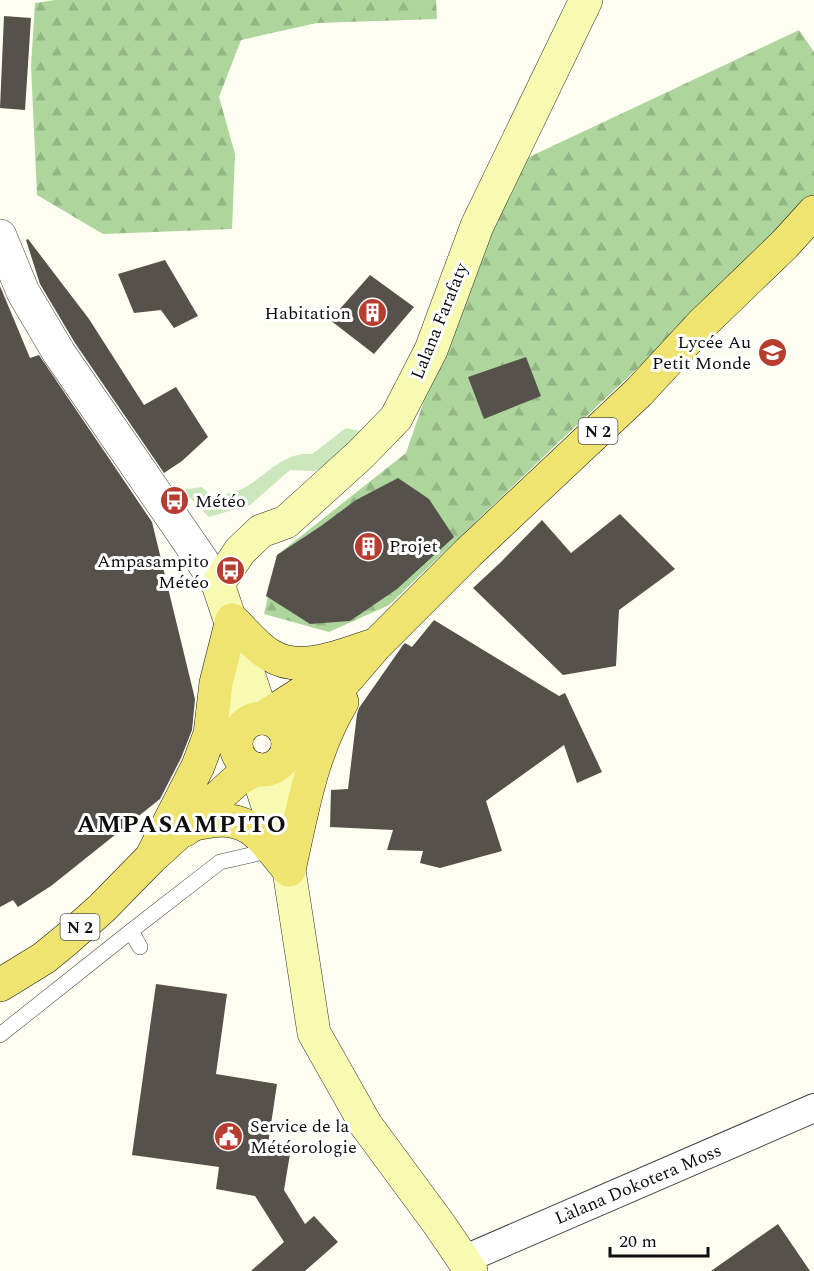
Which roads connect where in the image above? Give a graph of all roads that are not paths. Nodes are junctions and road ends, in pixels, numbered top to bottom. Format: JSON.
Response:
{"nodes":[{"id":1,"x":585,"y":0,"type":"edge"},
{"id":2,"x":814,"y":212,"type":"edge"},
{"id":3,"x":0,"y":236,"type":"edge"},
{"id":4,"x":219,"y":584,"type":"junction"},
{"id":5,"x":232,"y":620,"type":"junction"},
{"id":6,"x":377,"y":644,"type":"junction"},
{"id":7,"x":250,"y":727,"type":"junction"},
{"id":8,"x":288,"y":747,"type":"junction"},
{"id":9,"x":256,"y":769,"type":"junction"},
{"id":10,"x":151,"y":858,"type":"junction"},
{"id":11,"x":281,"y":860,"type":"junction"},
{"id":12,"x":130,"y":931,"type":"junction"},
{"id":13,"x":140,"y":947,"type":"dead end"},
{"id":14,"x":0,"y":985,"type":"edge"},
{"id":15,"x":0,"y":1035,"type":"edge"},
{"id":16,"x":814,"y":1108,"type":"edge"},
{"id":17,"x":467,"y":1265,"type":"edge"}],
"edges":[{"from":1,"to":4,"type":"main road","name":"Lalana Farafaty"},
{"from":2,"to":6,"type":"main road","number":"N 2"},
{"from":3,"to":4,"type":"street"},
{"from":4,"to":5,"type":"main road"},
{"from":5,"to":6,"type":"main road"},
{"from":5,"to":7,"type":"main road"},
{"from":5,"to":10,"type":"main road"},
{"from":6,"to":7,"type":"main road","number":"N 2"},
{"from":6,"to":8,"type":"main road","number":"N 2"},
{"from":6,"to":11,"type":"main road"},
{"from":7,"to":8,"type":"main road"},
{"from":7,"to":9,"type":"main road"},
{"from":7,"to":10,"type":"main road","number":"N 2"},
{"from":8,"to":9,"type":"main road","number":"N 2"},
{"from":8,"to":11,"type":"main road"},
{"from":9,"to":10,"type":"main road","number":"N 2"},
{"from":9,"to":11,"type":"main road"},
{"from":10,"to":11,"type":"main road"},
{"from":10,"to":14,"type":"main road","number":"N 2"},
{"from":11,"to":12,"type":"lane"},
{"from":11,"to":17,"type":"main road"},
{"from":12,"to":13,"type":"lane"},
{"from":12,"to":15,"type":"lane"},
{"from":16,"to":17,"type":"street","name":"Làlana Dokotera Moss"}]}
